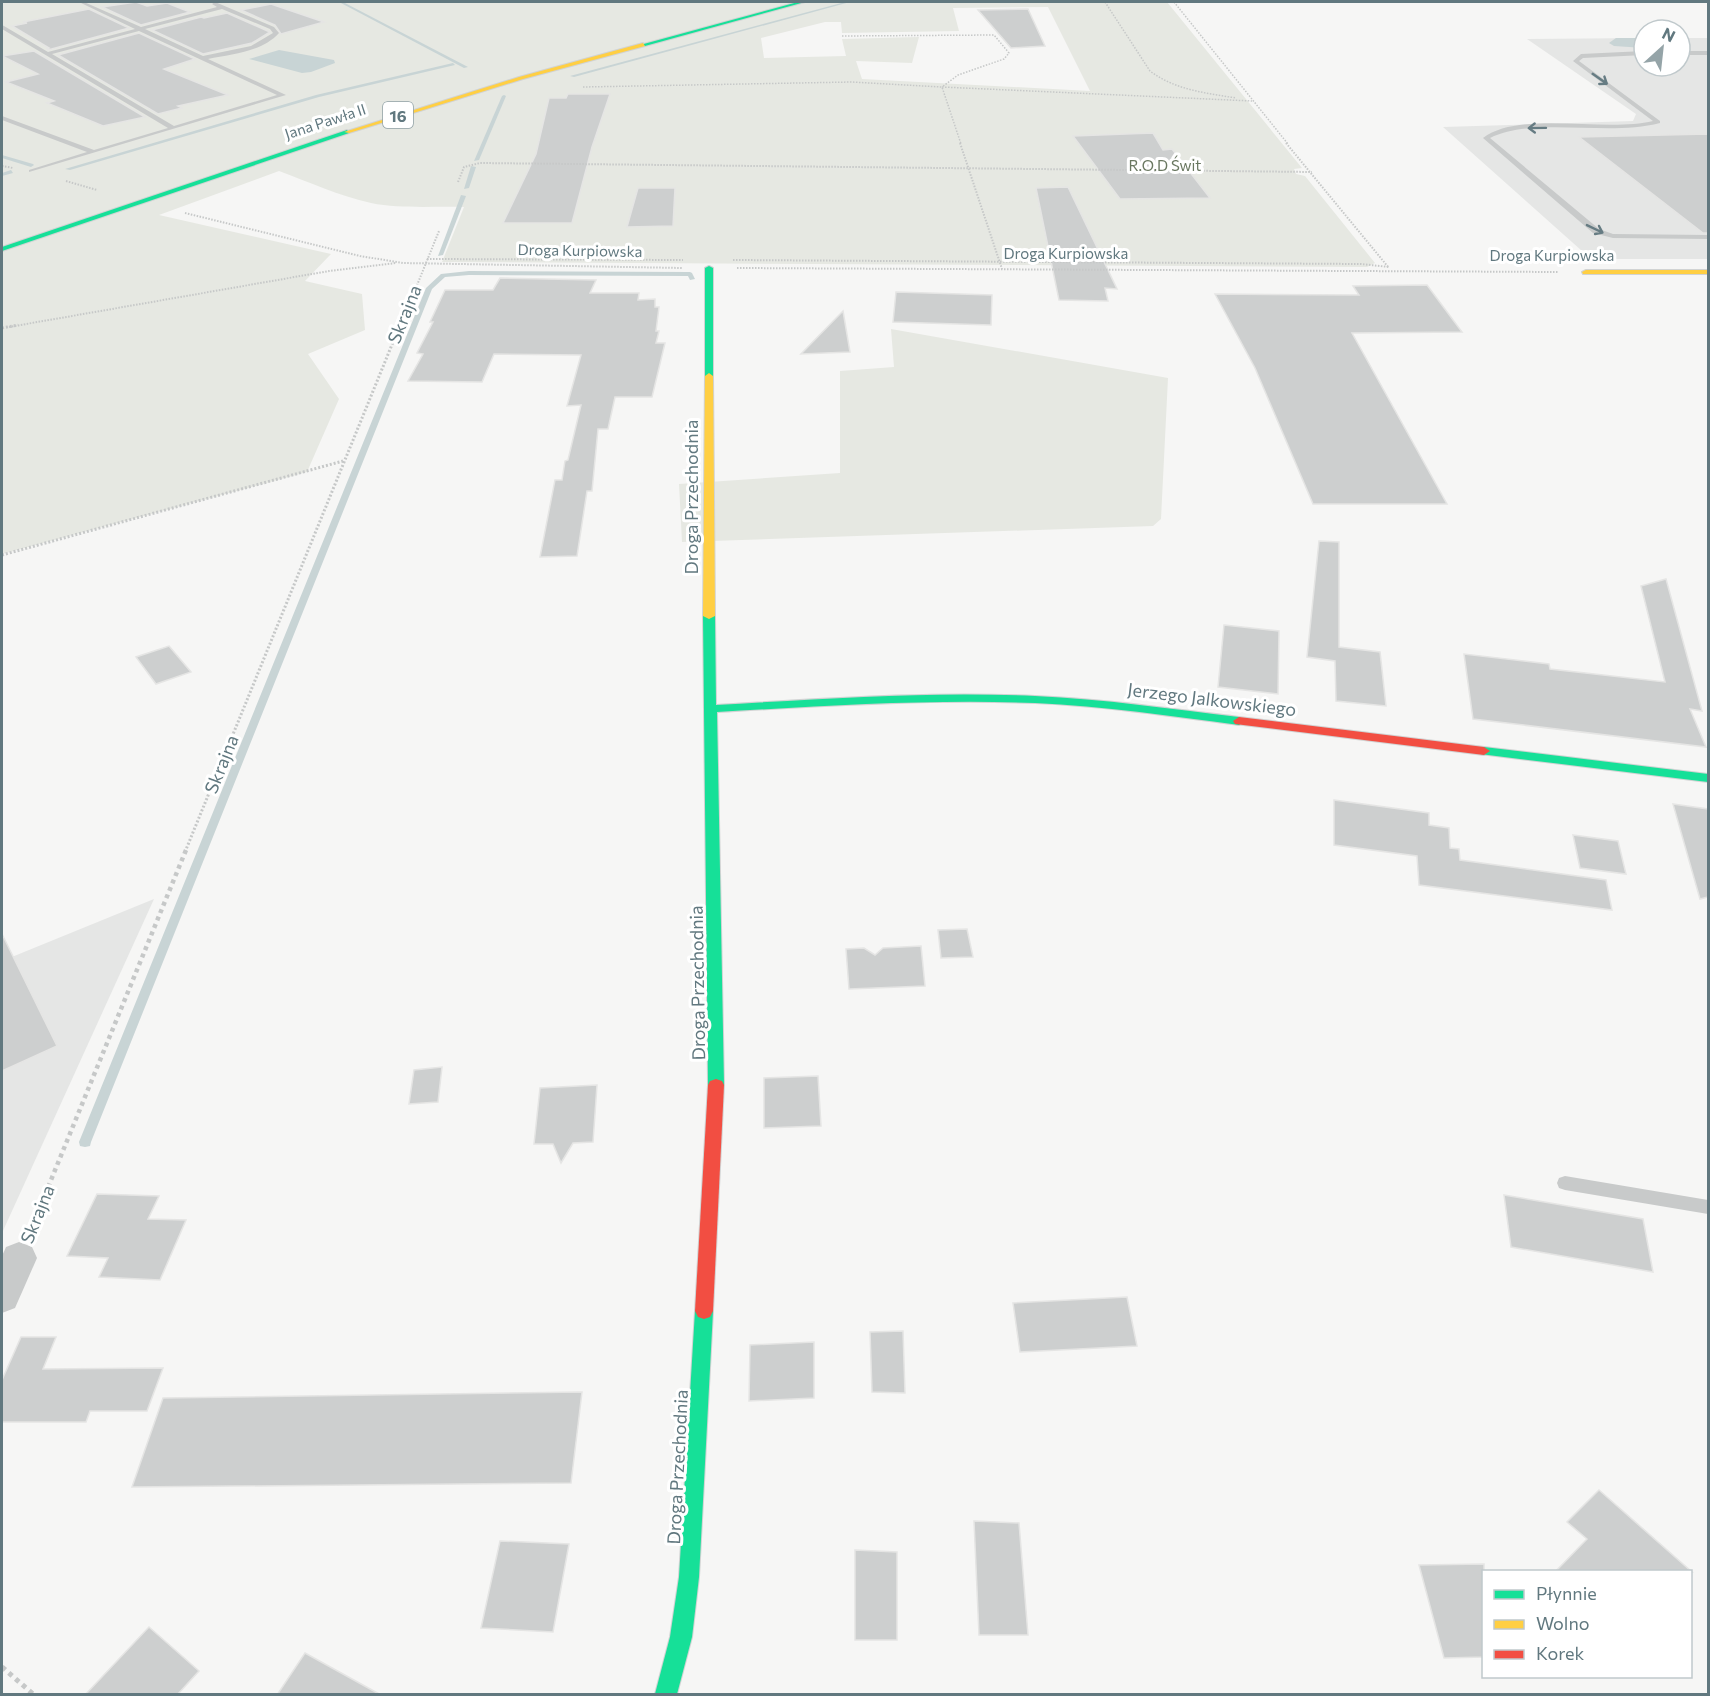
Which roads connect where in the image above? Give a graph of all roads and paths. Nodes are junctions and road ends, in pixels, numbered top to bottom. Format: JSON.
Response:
{"nodes":[{"id":1,"x":81,"y":2,"type":"edge"},
{"id":2,"x":210,"y":2,"type":"edge"},
{"id":3,"x":802,"y":2,"type":"edge"},
{"id":4,"x":1105,"y":2,"type":"edge"},
{"id":5,"x":1174,"y":2,"type":"edge"},
{"id":6,"x":223,"y":7,"type":"junction"},
{"id":7,"x":2,"y":27,"type":"edge"},
{"id":8,"x":140,"y":29,"type":"junction"},
{"id":9,"x":842,"y":36,"type":"dead end"},
{"id":10,"x":1708,"y":52,"type":"edge"},
{"id":11,"x":1692,"y":53,"type":"edge"},
{"id":12,"x":48,"y":54,"type":"junction"},
{"id":13,"x":1632,"y":54,"type":"edge"},
{"id":14,"x":202,"y":58,"type":"junction"},
{"id":15,"x":574,"y":87,"type":"dead end"},
{"id":16,"x":942,"y":87,"type":"junction"},
{"id":17,"x":1252,"y":101,"type":"junction"},
{"id":18,"x":2,"y":118,"type":"edge"},
{"id":19,"x":173,"y":128,"type":"junction"},
{"id":20,"x":93,"y":152,"type":"junction"},
{"id":21,"x":970,"y":169,"type":"junction"},
{"id":22,"x":31,"y":171,"type":"dead end"},
{"id":23,"x":1312,"y":172,"type":"junction"},
{"id":24,"x":458,"y":182,"type":"dead end"},
{"id":25,"x":180,"y":212,"type":"dead end"},
{"id":26,"x":438,"y":231,"type":"dead end"},
{"id":27,"x":1708,"y":237,"type":"edge"},
{"id":28,"x":2,"y":249,"type":"edge"},
{"id":29,"x":428,"y":259,"type":"junction"},
{"id":30,"x":693,"y":260,"type":"dead end"},
{"id":31,"x":728,"y":260,"type":"dead end"},
{"id":32,"x":1000,"y":262,"type":"junction"},
{"id":33,"x":403,"y":263,"type":"junction"},
{"id":34,"x":424,"y":264,"type":"junction"},
{"id":35,"x":1389,"y":267,"type":"junction"},
{"id":36,"x":709,"y":268,"type":"junction"},
{"id":37,"x":1002,"y":269,"type":"junction"},
{"id":38,"x":1392,"y":271,"type":"junction"},
{"id":39,"x":1586,"y":272,"type":"joint"},
{"id":40,"x":1708,"y":272,"type":"edge"},
{"id":41,"x":2,"y":328,"type":"edge"},
{"id":42,"x":343,"y":460,"type":"junction"},
{"id":43,"x":2,"y":555,"type":"edge"},
{"id":44,"x":708,"y":709,"type":"junction"},
{"id":45,"x":1708,"y":778,"type":"edge"},
{"id":46,"x":1565,"y":1183,"type":"dead end"},
{"id":47,"x":1708,"y":1207,"type":"edge"},
{"id":48,"x":19,"y":1258,"type":"joint"},
{"id":49,"x":2,"y":1296,"type":"edge"},
{"id":50,"x":2,"y":1667,"type":"edge"},
{"id":51,"x":33,"y":1695,"type":"edge"},
{"id":52,"x":666,"y":1695,"type":"edge"}],
"edges":[{"from":1,"to":8,"type":"lane"},
{"from":2,"to":6,"type":"lane"},
{"from":3,"to":28,"type":"street","name":"Jana Pawła II","number":"16"},
{"from":4,"to":17,"type":"path"},
{"from":5,"to":17,"type":"path"},
{"from":6,"to":8,"type":"lane"},
{"from":6,"to":14,"type":"lane"},
{"from":7,"to":12,"type":"lane"},
{"from":8,"to":12,"type":"lane"},
{"from":8,"to":14,"type":"lane"},
{"from":9,"to":16,"type":"path"},
{"from":10,"to":11,"type":"lane"},
{"from":12,"to":19,"type":"lane"},
{"from":13,"to":27,"type":"lane","one_way":true},
{"from":14,"to":19,"type":"lane"},
{"from":15,"to":16,"type":"path"},
{"from":16,"to":17,"type":"path"},
{"from":16,"to":21,"type":"path"},
{"from":17,"to":23,"type":"path"},
{"from":18,"to":20,"type":"lane"},
{"from":19,"to":20,"type":"lane"},
{"from":20,"to":22,"type":"lane"},
{"from":21,"to":23,"type":"path"},
{"from":21,"to":24,"type":"path"},
{"from":21,"to":32,"type":"path"},
{"from":23,"to":35,"type":"path"},
{"from":25,"to":33,"type":"path"},
{"from":26,"to":29,"type":"path","name":"Skrajna"},
{"from":29,"to":30,"type":"path"},
{"from":29,"to":34,"type":"path","name":"Skrajna"},
{"from":31,"to":32,"type":"path"},
{"from":32,"to":35,"type":"path"},
{"from":32,"to":37,"type":"path"},
{"from":33,"to":34,"type":"path","name":"Droga Kurpiowska"},
{"from":33,"to":41,"type":"path"},
{"from":34,"to":36,"type":"path","name":"Droga Kurpiowska"},
{"from":34,"to":42,"type":"path","name":"Skrajna"},
{"from":35,"to":38,"type":"path"},
{"from":36,"to":37,"type":"path","name":"Droga Kurpiowska"},
{"from":36,"to":44,"type":"street","name":"Droga Przechodnia"},
{"from":37,"to":38,"type":"path","name":"Droga Kurpiowska"},
{"from":38,"to":39,"type":"path","name":"Droga Kurpiowska"},
{"from":39,"to":40,"type":"street","name":"Droga Kurpiowska"},
{"from":42,"to":43,"type":"path"},
{"from":42,"to":48,"type":"path","name":"Skrajna"},
{"from":44,"to":45,"type":"street","name":"Jerzego Jalkowskiego"},
{"from":44,"to":52,"type":"street","name":"Droga Przechodnia"},
{"from":46,"to":47,"type":"lane"},
{"from":48,"to":49,"type":"street","name":"Skrajna"},
{"from":50,"to":51,"type":"path"}]}
